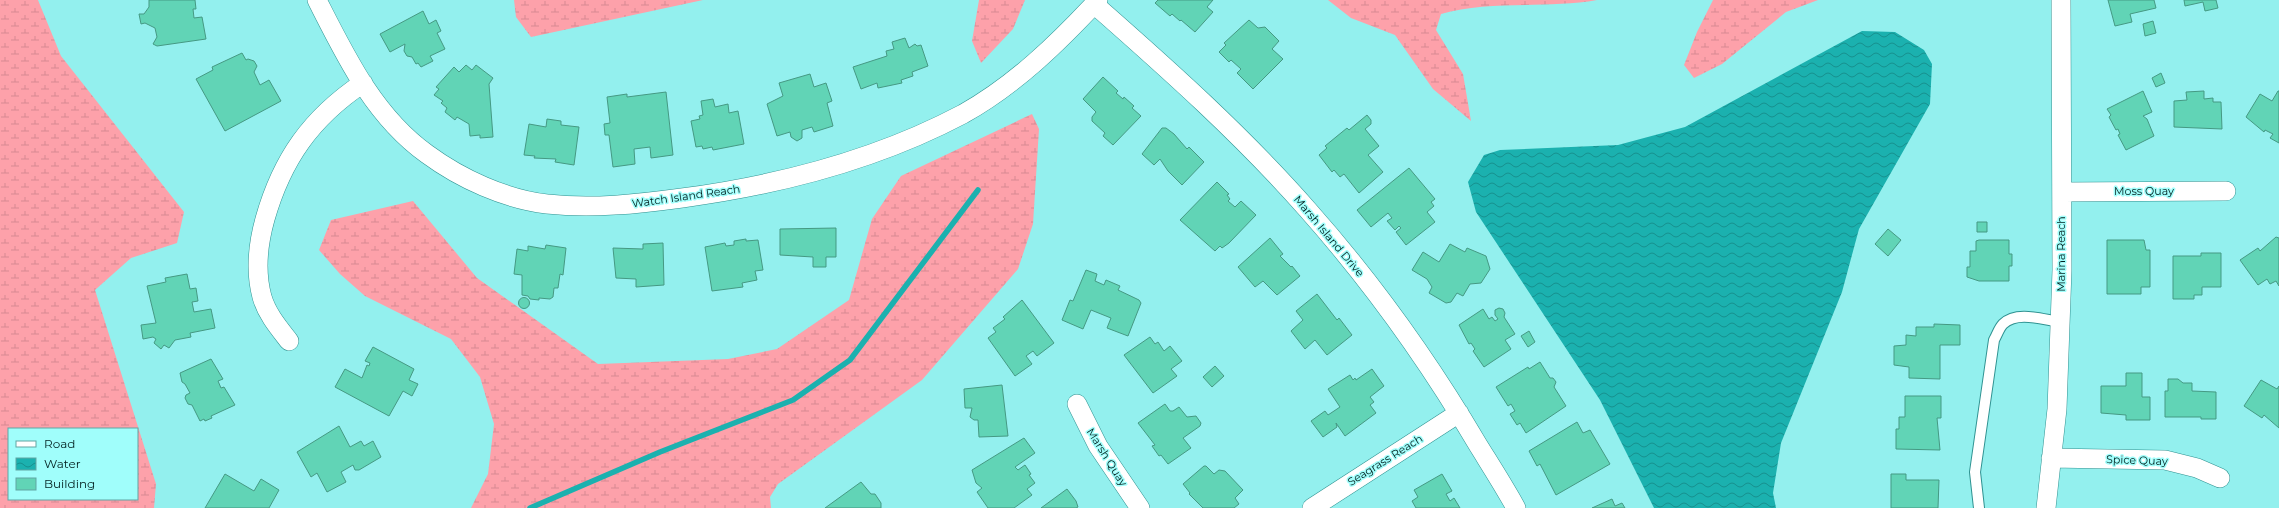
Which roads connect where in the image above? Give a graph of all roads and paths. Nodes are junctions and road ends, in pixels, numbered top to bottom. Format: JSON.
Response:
{"nodes":[{"id":1,"x":317,"y":0,"type":"edge"},
{"id":2,"x":2061,"y":0,"type":"edge"},
{"id":3,"x":1096,"y":2,"type":"edge"},
{"id":4,"x":362,"y":83,"type":"junction"},
{"id":5,"x":2226,"y":191,"type":"dead end"},
{"id":6,"x":2062,"y":192,"type":"junction"},
{"id":7,"x":2060,"y":322,"type":"junction"},
{"id":8,"x":289,"y":341,"type":"dead end"},
{"id":9,"x":1077,"y":404,"type":"dead end"},
{"id":10,"x":1459,"y":413,"type":"junction"},
{"id":11,"x":2051,"y":458,"type":"junction"},
{"id":12,"x":2220,"y":478,"type":"dead end"},
{"id":13,"x":1140,"y":508,"type":"edge"},
{"id":14,"x":1312,"y":508,"type":"edge"},
{"id":15,"x":1516,"y":508,"type":"edge"},
{"id":16,"x":1979,"y":508,"type":"edge"},
{"id":17,"x":2046,"y":508,"type":"edge"}],
"edges":[{"from":1,"to":4,"type":"street","name":"Watch Island Reach"},
{"from":2,"to":6,"type":"street","name":"Marina Reach"},
{"from":3,"to":4,"type":"street","name":"Watch Island Reach"},
{"from":3,"to":10,"type":"street","name":"Marsh Island Drive"},
{"from":4,"to":8,"type":"street"},
{"from":5,"to":6,"type":"street","name":"Moss Quay"},
{"from":6,"to":7,"type":"street","name":"Marina Reach"},
{"from":7,"to":11,"type":"street","name":"Marina Reach"},
{"from":7,"to":16,"type":"lane"},
{"from":9,"to":13,"type":"street","name":"Marsh Quay"},
{"from":10,"to":14,"type":"street","name":"Seagrass Reach"},
{"from":10,"to":15,"type":"street","name":"Marsh Island Drive"},
{"from":11,"to":12,"type":"street","name":"Spice Quay"},
{"from":11,"to":17,"type":"street","name":"Marina Reach"}]}
